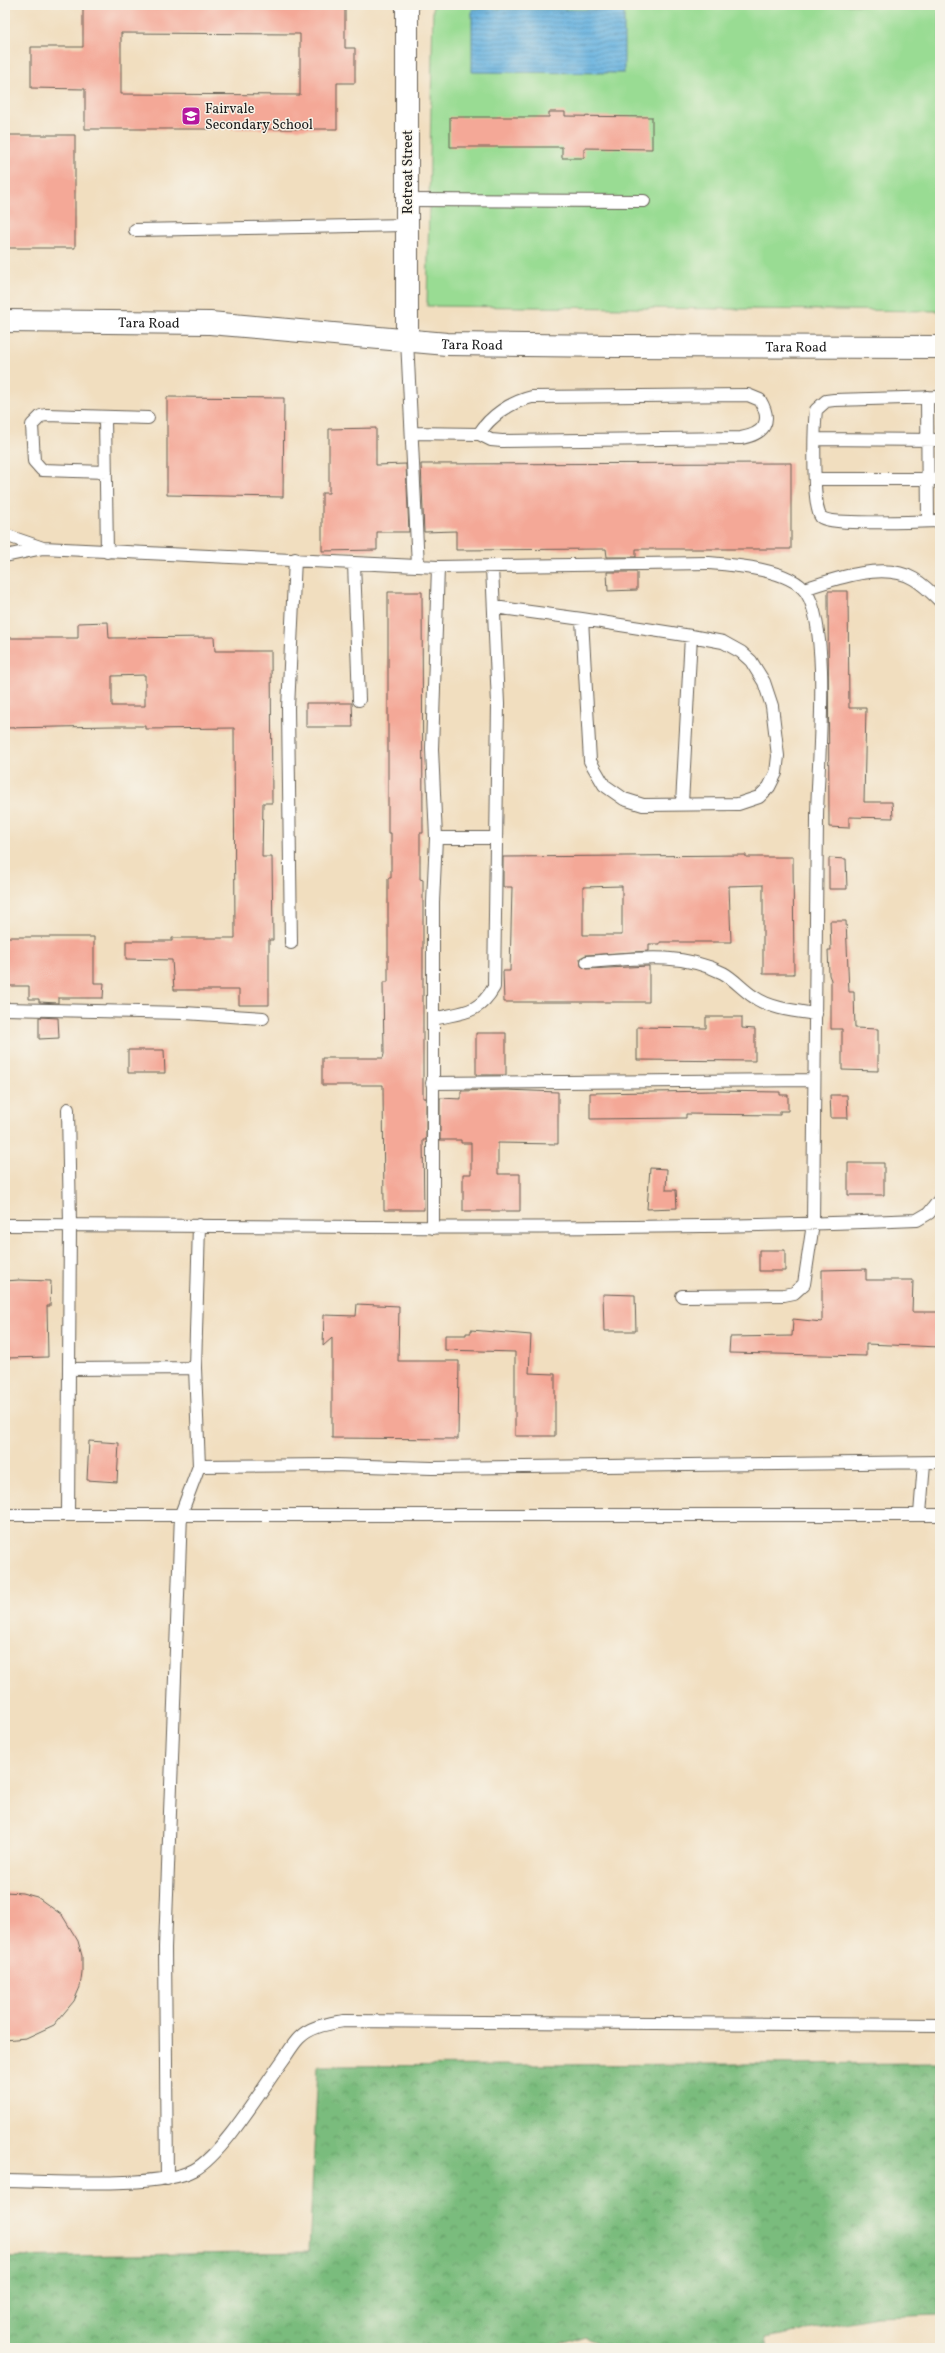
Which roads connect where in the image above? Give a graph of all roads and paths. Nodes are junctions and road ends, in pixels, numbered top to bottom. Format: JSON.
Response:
{"nodes":[{"id":1,"x":407,"y":5,"type":"edge"},
{"id":2,"x":407,"y":200,"type":"junction"},
{"id":3,"x":644,"y":201,"type":"dead end"},
{"id":4,"x":407,"y":225,"type":"junction"},
{"id":5,"x":135,"y":230,"type":"dead end"},
{"id":6,"x":5,"y":321,"type":"edge"},
{"id":7,"x":407,"y":340,"type":"junction"},
{"id":8,"x":940,"y":347,"type":"edge"},
{"id":9,"x":927,"y":397,"type":"junction"},
{"id":10,"x":940,"y":397,"type":"edge"},
{"id":11,"x":105,"y":418,"type":"junction"},
{"id":12,"x":148,"y":418,"type":"dead end"},
{"id":13,"x":412,"y":433,"type":"junction"},
{"id":14,"x":479,"y":434,"type":"junction"},
{"id":15,"x":815,"y":439,"type":"junction"},
{"id":16,"x":928,"y":440,"type":"junction"},
{"id":17,"x":940,"y":440,"type":"edge"},
{"id":18,"x":106,"y":472,"type":"junction"},
{"id":19,"x":816,"y":479,"type":"junction"},
{"id":20,"x":934,"y":479,"type":"edge"},
{"id":21,"x":934,"y":521,"type":"edge"},
{"id":22,"x":5,"y":535,"type":"edge"},
{"id":23,"x":43,"y":548,"type":"junction"},
{"id":24,"x":107,"y":552,"type":"junction"},
{"id":25,"x":5,"y":556,"type":"edge"},
{"id":26,"x":295,"y":559,"type":"junction"},
{"id":27,"x":354,"y":563,"type":"junction"},
{"id":28,"x":418,"y":566,"type":"junction"},
{"id":29,"x":438,"y":567,"type":"junction"},
{"id":30,"x":492,"y":567,"type":"junction"},
{"id":31,"x":804,"y":590,"type":"junction"},
{"id":32,"x":940,"y":601,"type":"edge"},
{"id":33,"x":494,"y":608,"type":"junction"},
{"id":34,"x":582,"y":619,"type":"junction"},
{"id":35,"x":691,"y":636,"type":"junction"},
{"id":36,"x":359,"y":700,"type":"dead end"},
{"id":37,"x":682,"y":804,"type":"junction"},
{"id":38,"x":436,"y":838,"type":"junction"},
{"id":39,"x":495,"y":838,"type":"junction"},
{"id":40,"x":291,"y":943,"type":"dead end"},
{"id":41,"x":587,"y":962,"type":"dead end"},
{"id":42,"x":5,"y":1009,"type":"edge"},
{"id":43,"x":816,"y":1014,"type":"junction"},
{"id":44,"x":263,"y":1018,"type":"dead end"},
{"id":45,"x":433,"y":1019,"type":"junction"},
{"id":46,"x":814,"y":1080,"type":"junction"},
{"id":47,"x":432,"y":1083,"type":"junction"},
{"id":48,"x":68,"y":1108,"type":"dead end"},
{"id":49,"x":940,"y":1199,"type":"edge"},
{"id":50,"x":814,"y":1224,"type":"junction"},
{"id":51,"x":5,"y":1225,"type":"edge"},
{"id":52,"x":70,"y":1225,"type":"junction"},
{"id":53,"x":199,"y":1225,"type":"junction"},
{"id":54,"x":433,"y":1228,"type":"junction"},
{"id":55,"x":682,"y":1296,"type":"dead end"},
{"id":56,"x":195,"y":1368,"type":"junction"},
{"id":57,"x":69,"y":1369,"type":"junction"},
{"id":58,"x":940,"y":1462,"type":"edge"},
{"id":59,"x":924,"y":1463,"type":"junction"},
{"id":60,"x":199,"y":1466,"type":"junction"},
{"id":61,"x":181,"y":1514,"type":"junction"},
{"id":62,"x":920,"y":1514,"type":"junction"},
{"id":63,"x":5,"y":1515,"type":"edge"},
{"id":64,"x":68,"y":1515,"type":"junction"},
{"id":65,"x":940,"y":1515,"type":"edge"},
{"id":66,"x":940,"y":2025,"type":"edge"},
{"id":67,"x":167,"y":2178,"type":"junction"},
{"id":68,"x":5,"y":2181,"type":"edge"}],
"edges":[{"from":1,"to":2,"type":"street","name":"Retreat Street"},
{"from":2,"to":3,"type":"lane"},
{"from":2,"to":4,"type":"street","name":"Retreat Street"},
{"from":4,"to":5,"type":"lane"},
{"from":4,"to":7,"type":"street","name":"Retreat Street"},
{"from":6,"to":7,"type":"street","name":"Tara Road"},
{"from":7,"to":8,"type":"street","name":"Tara Road"},
{"from":7,"to":13,"type":"lane"},
{"from":9,"to":10,"type":"lane"},
{"from":9,"to":15,"type":"lane"},
{"from":9,"to":16,"type":"lane"},
{"from":11,"to":12,"type":"lane"},
{"from":11,"to":18,"type":"lane"},
{"from":11,"to":18,"type":"lane"},
{"from":13,"to":14,"type":"lane"},
{"from":13,"to":28,"type":"lane"},
{"from":14,"to":14,"type":"lane"},
{"from":15,"to":16,"type":"lane"},
{"from":15,"to":19,"type":"lane"},
{"from":16,"to":17,"type":"lane"},
{"from":16,"to":20,"type":"lane"},
{"from":18,"to":24,"type":"lane"},
{"from":19,"to":20,"type":"lane"},
{"from":19,"to":21,"type":"lane"},
{"from":20,"to":21,"type":"lane"},
{"from":22,"to":23,"type":"lane"},
{"from":23,"to":24,"type":"lane"},
{"from":23,"to":25,"type":"lane"},
{"from":24,"to":26,"type":"lane"},
{"from":26,"to":27,"type":"lane"},
{"from":26,"to":40,"type":"lane"},
{"from":27,"to":28,"type":"lane"},
{"from":27,"to":36,"type":"lane"},
{"from":28,"to":29,"type":"lane"},
{"from":29,"to":30,"type":"lane"},
{"from":29,"to":38,"type":"lane"},
{"from":30,"to":31,"type":"lane"},
{"from":30,"to":33,"type":"lane"},
{"from":31,"to":32,"type":"lane"},
{"from":31,"to":43,"type":"lane"},
{"from":33,"to":34,"type":"lane"},
{"from":33,"to":39,"type":"lane"},
{"from":34,"to":35,"type":"lane"},
{"from":34,"to":37,"type":"lane"},
{"from":35,"to":37,"type":"lane"},
{"from":35,"to":37,"type":"lane"},
{"from":38,"to":39,"type":"lane"},
{"from":38,"to":45,"type":"lane"},
{"from":39,"to":45,"type":"lane"},
{"from":41,"to":43,"type":"lane"},
{"from":42,"to":44,"type":"lane"},
{"from":43,"to":46,"type":"lane"},
{"from":45,"to":47,"type":"lane"},
{"from":46,"to":47,"type":"lane"},
{"from":46,"to":50,"type":"lane"},
{"from":47,"to":54,"type":"lane"},
{"from":48,"to":52,"type":"lane"},
{"from":49,"to":50,"type":"lane"},
{"from":50,"to":54,"type":"lane"},
{"from":50,"to":55,"type":"lane"},
{"from":51,"to":52,"type":"lane"},
{"from":52,"to":53,"type":"lane"},
{"from":52,"to":57,"type":"lane"},
{"from":53,"to":54,"type":"lane"},
{"from":53,"to":56,"type":"lane"},
{"from":56,"to":57,"type":"lane"},
{"from":56,"to":60,"type":"lane"},
{"from":57,"to":64,"type":"lane"},
{"from":58,"to":59,"type":"lane"},
{"from":59,"to":60,"type":"lane"},
{"from":59,"to":62,"type":"lane"},
{"from":60,"to":61,"type":"lane"},
{"from":61,"to":62,"type":"lane"},
{"from":61,"to":64,"type":"lane"},
{"from":61,"to":67,"type":"lane"},
{"from":62,"to":65,"type":"lane"},
{"from":63,"to":64,"type":"lane"},
{"from":66,"to":67,"type":"lane"},
{"from":67,"to":68,"type":"lane"}]}
